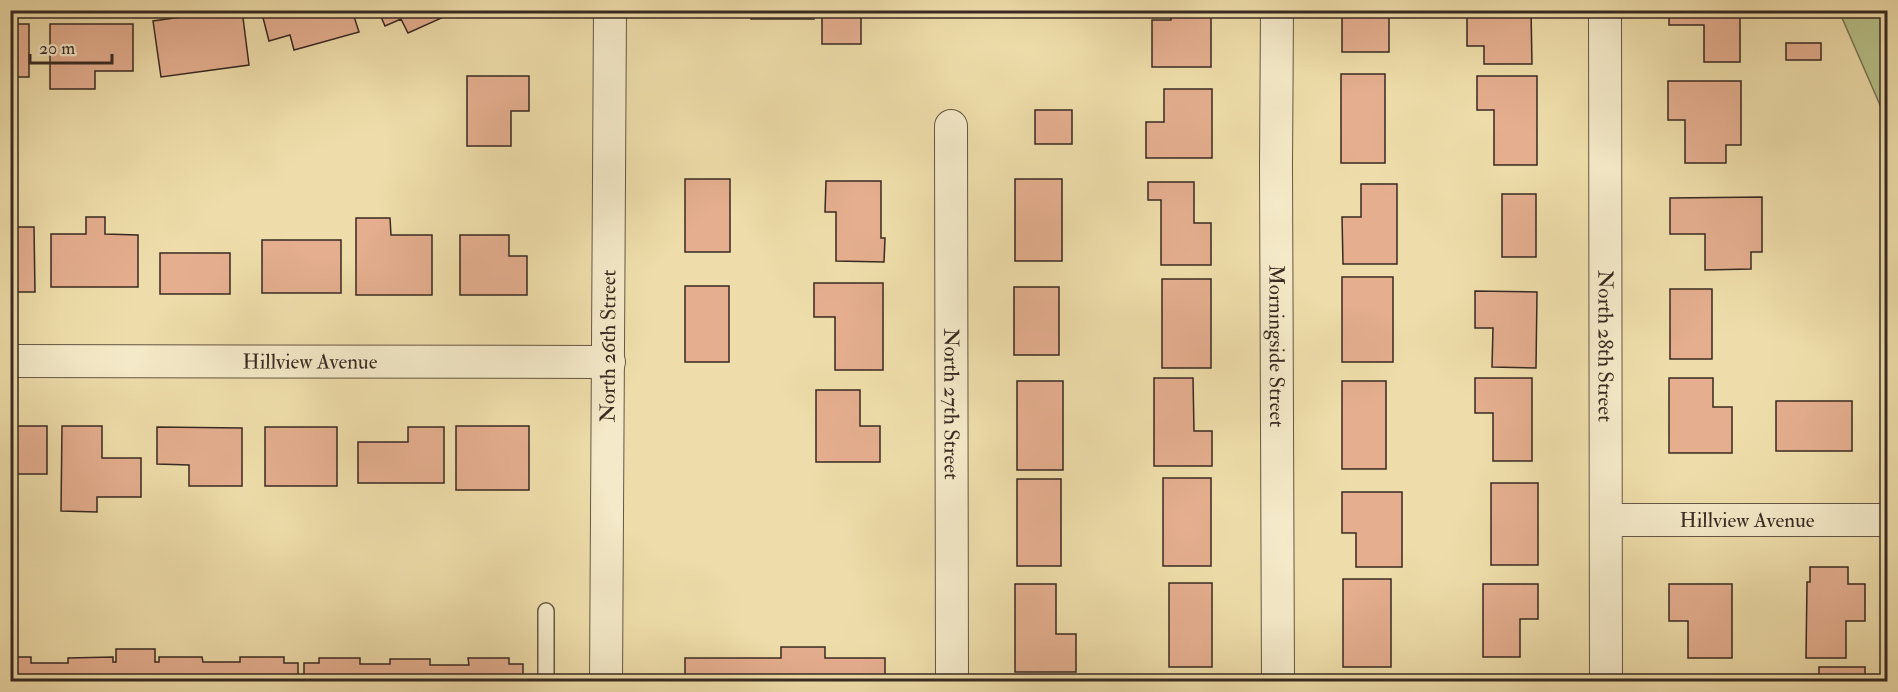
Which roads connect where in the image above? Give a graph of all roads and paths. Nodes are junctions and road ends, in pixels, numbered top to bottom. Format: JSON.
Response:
{"nodes":[{"id":1,"x":610,"y":10,"type":"edge"},
{"id":2,"x":1277,"y":10,"type":"edge"},
{"id":3,"x":1605,"y":10,"type":"edge"},
{"id":4,"x":951,"y":126,"type":"dead end"},
{"id":5,"x":10,"y":361,"type":"edge"},
{"id":6,"x":609,"y":362,"type":"junction"},
{"id":7,"x":1606,"y":520,"type":"junction"},
{"id":8,"x":1887,"y":520,"type":"edge"},
{"id":9,"x":546,"y":611,"type":"dead end"},
{"id":10,"x":546,"y":681,"type":"edge"},
{"id":11,"x":606,"y":681,"type":"edge"},
{"id":12,"x":952,"y":681,"type":"edge"},
{"id":13,"x":1278,"y":681,"type":"edge"},
{"id":14,"x":1606,"y":681,"type":"edge"}],
"edges":[{"from":1,"to":6,"type":"street","name":"North 26th Street"},
{"from":2,"to":13,"type":"street","name":"Morningside Street"},
{"from":3,"to":7,"type":"street","name":"North 28th Street"},
{"from":4,"to":12,"type":"street","name":"North 27th Street"},
{"from":5,"to":6,"type":"street","name":"Hillview Avenue"},
{"from":6,"to":11,"type":"street","name":"North 26th Street"},
{"from":7,"to":8,"type":"street","name":"Hillview Avenue"},
{"from":7,"to":14,"type":"street","name":"North 28th Street"},
{"from":9,"to":10,"type":"lane"}]}
